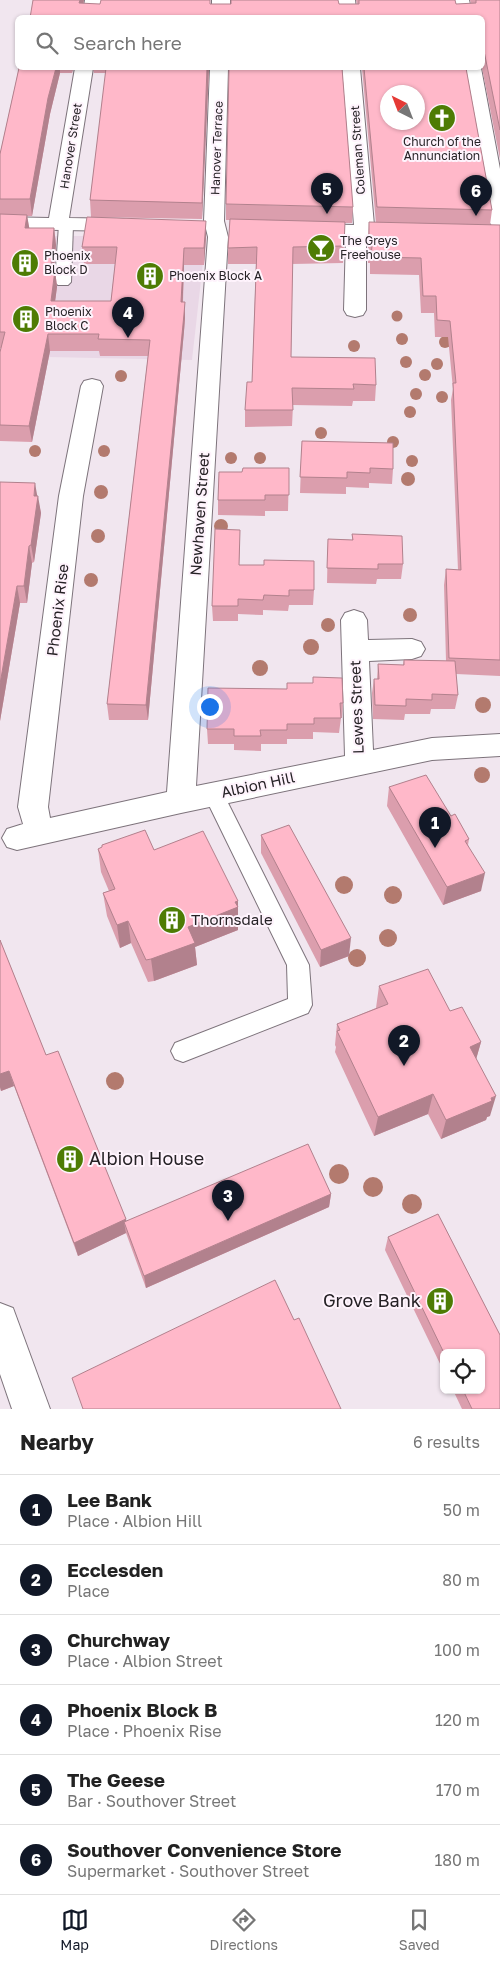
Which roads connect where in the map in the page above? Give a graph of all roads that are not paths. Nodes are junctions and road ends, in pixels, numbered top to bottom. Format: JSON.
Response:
{"nodes":[{"id":1,"x":94,"y":0,"type":"edge"},
{"id":2,"x":222,"y":0,"type":"edge"},
{"id":3,"x":346,"y":0,"type":"edge"},
{"id":4,"x":460,"y":0,"type":"edge"},
{"id":5,"x":92,"y":15,"type":"edge"},
{"id":6,"x":221,"y":15,"type":"edge"},
{"id":7,"x":348,"y":15,"type":"edge"},
{"id":8,"x":463,"y":15,"type":"edge"},
{"id":9,"x":84,"y":70,"type":"edge"},
{"id":10,"x":219,"y":70,"type":"edge"},
{"id":11,"x":352,"y":70,"type":"edge"},
{"id":12,"x":472,"y":70,"type":"edge"},
{"id":13,"x":0,"y":223,"type":"edge"},
{"id":14,"x":500,"y":223,"type":"edge"},
{"id":15,"x":62,"y":225,"type":"junction"},
{"id":16,"x":144,"y":226,"type":"edge"},
{"id":17,"x":217,"y":228,"type":"joint"},
{"id":18,"x":283,"y":229,"type":"edge"},
{"id":19,"x":360,"y":231,"type":"junction"},
{"id":20,"x":430,"y":232,"type":"edge"},
{"id":21,"x":63,"y":282,"type":"dead end"},
{"id":22,"x":355,"y":310,"type":"dead end"},
{"id":23,"x":92,"y":386,"type":"dead end"},
{"id":24,"x":354,"y":620,"type":"dead end"},
{"id":25,"x":412,"y":649,"type":"dead end"},
{"id":26,"x":355,"y":651,"type":"junction"},
{"id":27,"x":500,"y":745,"type":"edge"},
{"id":28,"x":359,"y":763,"type":"junction"},
{"id":29,"x":214,"y":795,"type":"junction"},
{"id":30,"x":181,"y":801,"type":"junction"},
{"id":31,"x":29,"y":836,"type":"joint"},
{"id":32,"x":183,"y":1052,"type":"dead end"},
{"id":33,"x":0,"y":1321,"type":"edge"},
{"id":34,"x":31,"y":1409,"type":"edge"}],
"edges":[{"from":1,"to":5,"type":"street"},
{"from":2,"to":6,"type":"street"},
{"from":3,"to":7,"type":"street"},
{"from":4,"to":8,"type":"street"},
{"from":9,"to":15,"type":"street","name":"Hanover Street"},
{"from":10,"to":17,"type":"street","name":"Hanover Terrace"},
{"from":11,"to":19,"type":"street","name":"Coleman Street"},
{"from":12,"to":14,"type":"street"},
{"from":13,"to":15,"type":"street"},
{"from":15,"to":16,"type":"street"},
{"from":15,"to":21,"type":"lane"},
{"from":17,"to":30,"type":"street","name":"Newhaven Street"},
{"from":18,"to":19,"type":"street"},
{"from":19,"to":20,"type":"street"},
{"from":19,"to":22,"type":"street"},
{"from":23,"to":31,"type":"street","name":"Phoenix Rise"},
{"from":24,"to":26,"type":"street","name":"Lewes Street"},
{"from":25,"to":26,"type":"street","name":"Lewes Street"},
{"from":26,"to":28,"type":"street","name":"Lewes Street"},
{"from":27,"to":28,"type":"street","name":"Albion Hill"},
{"from":28,"to":29,"type":"street","name":"Albion Hill"},
{"from":29,"to":30,"type":"street","name":"Albion Hill"},
{"from":29,"to":32,"type":"lane"},
{"from":30,"to":31,"type":"street","name":"Albion Hill"},
{"from":33,"to":34,"type":"street"}]}
